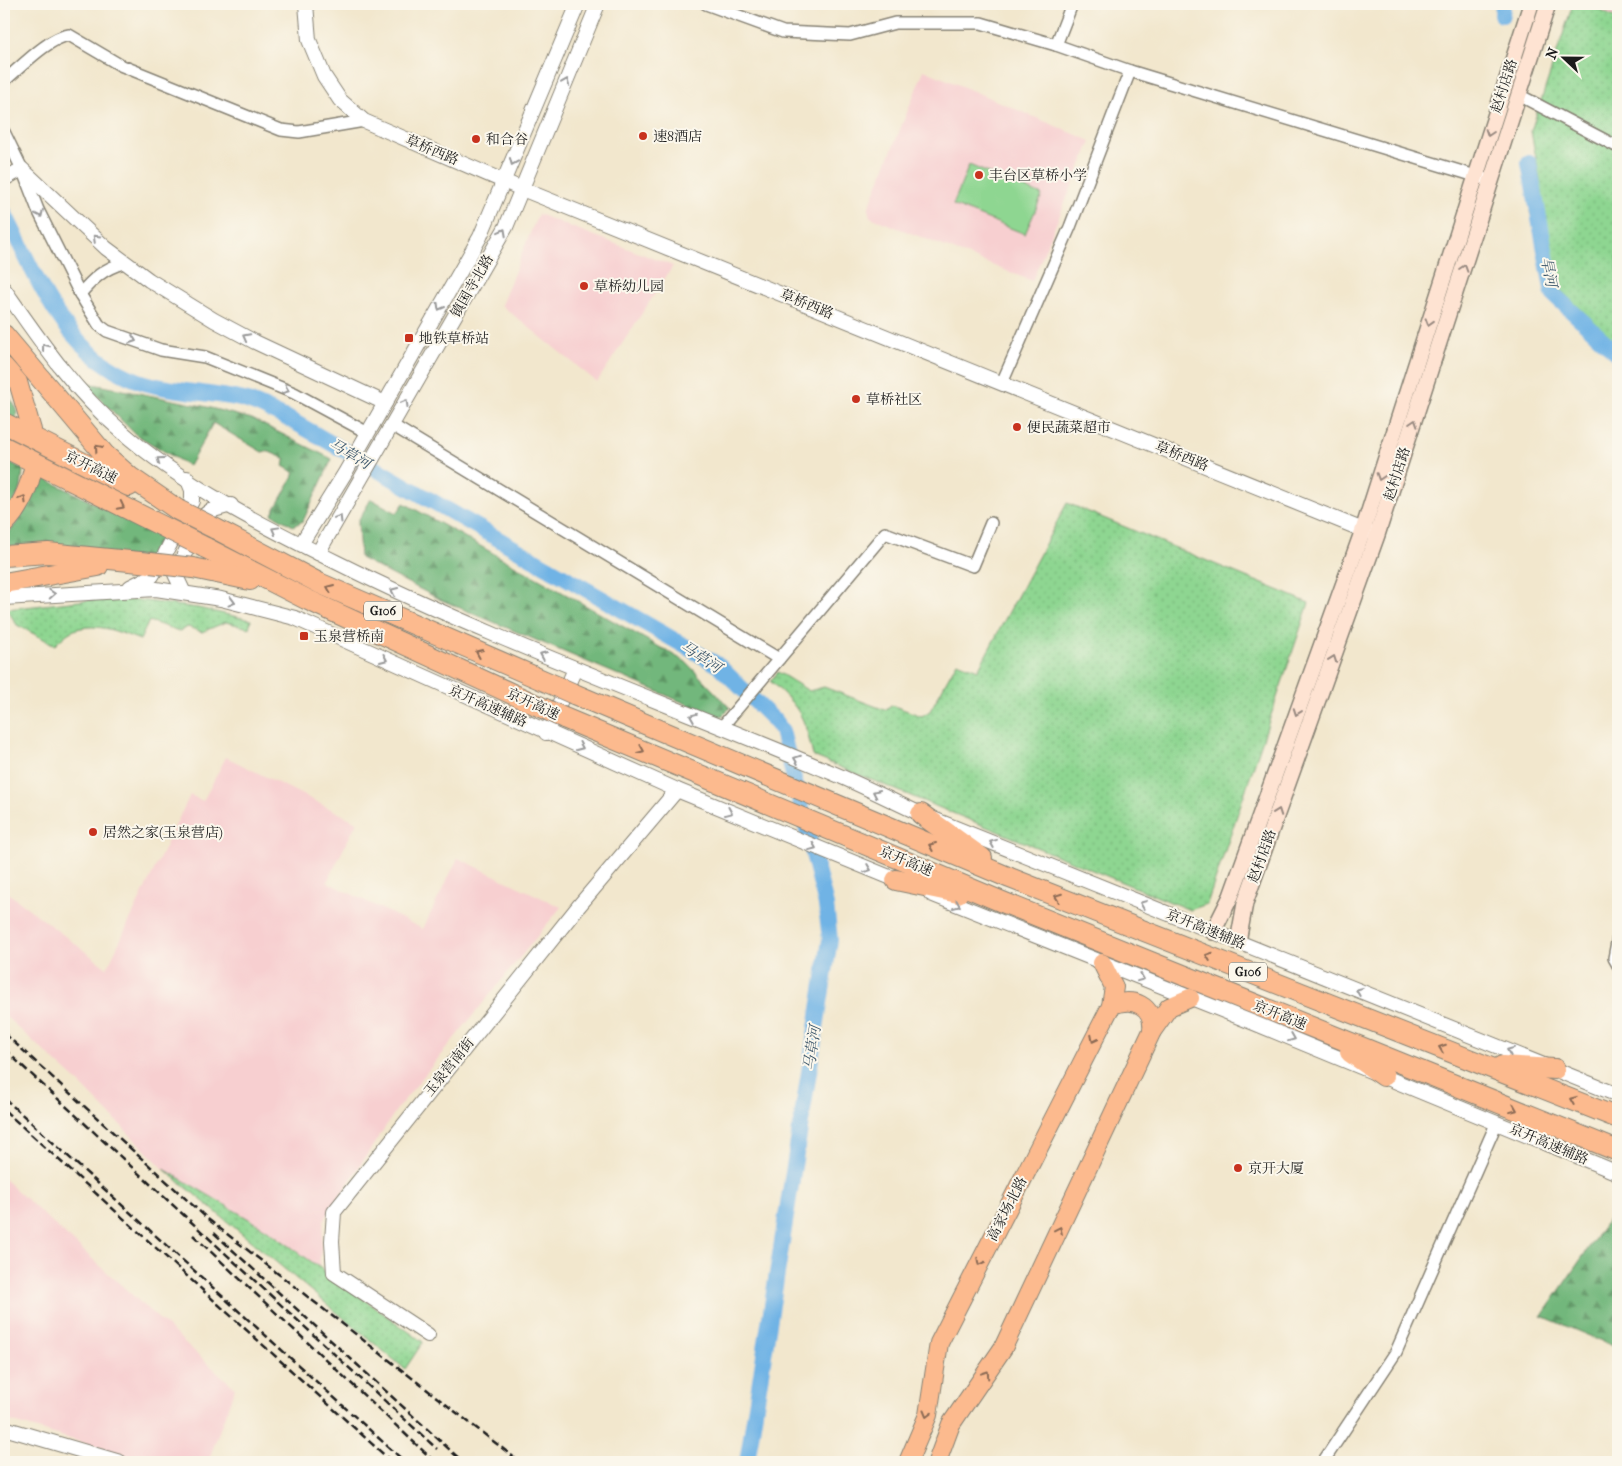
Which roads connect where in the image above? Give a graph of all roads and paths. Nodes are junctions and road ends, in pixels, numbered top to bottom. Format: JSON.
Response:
{"nodes":[{"id":1,"x":306,"y":4,"type":"edge"},
{"id":2,"x":578,"y":4,"type":"edge"},
{"id":3,"x":598,"y":4,"type":"edge"},
{"id":4,"x":706,"y":4,"type":"edge"},
{"id":5,"x":1072,"y":4,"type":"edge"},
{"id":6,"x":1530,"y":4,"type":"edge"},
{"id":7,"x":1548,"y":4,"type":"edge"},
{"id":8,"x":1056,"y":44,"type":"junction"},
{"id":9,"x":1130,"y":71,"type":"junction"},
{"id":10,"x":4,"y":82,"type":"edge"},
{"id":11,"x":1520,"y":95,"type":"junction"},
{"id":12,"x":364,"y":121,"type":"junction"},
{"id":13,"x":4,"y":132,"type":"edge"},
{"id":14,"x":1618,"y":146,"type":"edge"},
{"id":15,"x":14,"y":174,"type":"edge"},
{"id":16,"x":1475,"y":176,"type":"junction"},
{"id":17,"x":505,"y":181,"type":"junction"},
{"id":18,"x":1492,"y":181,"type":"junction"},
{"id":19,"x":522,"y":189,"type":"junction"},
{"id":20,"x":124,"y":263,"type":"junction"},
{"id":21,"x":4,"y":289,"type":"edge"},
{"id":22,"x":80,"y":294,"type":"junction"},
{"id":23,"x":4,"y":335,"type":"edge"},
{"id":24,"x":4,"y":366,"type":"edge"},
{"id":25,"x":1002,"y":383,"type":"junction"},
{"id":26,"x":385,"y":403,"type":"junction"},
{"id":27,"x":4,"y":423,"type":"edge"},
{"id":28,"x":392,"y":426,"type":"junction"},
{"id":29,"x":32,"y":430,"type":"dead end"},
{"id":30,"x":367,"y":435,"type":"junction"},
{"id":31,"x":10,"y":450,"type":"edge"},
{"id":32,"x":33,"y":469,"type":"dead end"},
{"id":33,"x":187,"y":478,"type":"junction"},
{"id":34,"x":231,"y":506,"type":"junction"},
{"id":35,"x":178,"y":510,"type":"junction"},
{"id":36,"x":991,"y":522,"type":"dead end"},
{"id":37,"x":4,"y":525,"type":"edge"},
{"id":38,"x":1370,"y":532,"type":"junction"},
{"id":39,"x":301,"y":544,"type":"junction"},
{"id":40,"x":318,"y":553,"type":"junction"},
{"id":41,"x":4,"y":556,"type":"edge"},
{"id":42,"x":123,"y":562,"type":"junction"},
{"id":43,"x":4,"y":583,"type":"edge"},
{"id":44,"x":120,"y":590,"type":"junction"},
{"id":45,"x":184,"y":593,"type":"junction"},
{"id":46,"x":4,"y":598,"type":"edge"},
{"id":47,"x":306,"y":599,"type":"junction"},
{"id":48,"x":779,"y":659,"type":"junction"},
{"id":49,"x":575,"y":669,"type":"junction"},
{"id":50,"x":721,"y":728,"type":"junction"},
{"id":51,"x":546,"y":733,"type":"junction"},
{"id":52,"x":677,"y":790,"type":"junction"},
{"id":53,"x":920,"y":814,"type":"junction"},
{"id":54,"x":1010,"y":878,"type":"junction"},
{"id":55,"x":896,"y":880,"type":"junction"},
{"id":56,"x":1000,"y":901,"type":"junction"},
{"id":57,"x":1213,"y":932,"type":"junction"},
{"id":58,"x":1618,"y":937,"type":"edge"},
{"id":59,"x":1238,"y":942,"type":"junction"},
{"id":60,"x":1616,"y":962,"type":"edge"},
{"id":61,"x":1102,"y":963,"type":"junction"},
{"id":62,"x":1190,"y":998,"type":"junction"},
{"id":63,"x":1111,"y":1006,"type":"junction"},
{"id":64,"x":1152,"y":1031,"type":"junction"},
{"id":65,"x":1322,"y":1032,"type":"junction"},
{"id":66,"x":1487,"y":1066,"type":"junction"},
{"id":67,"x":1555,"y":1069,"type":"junction"},
{"id":68,"x":1384,"y":1076,"type":"junction"},
{"id":69,"x":1618,"y":1096,"type":"edge"},
{"id":70,"x":1618,"y":1118,"type":"edge"},
{"id":71,"x":1497,"y":1122,"type":"junction"},
{"id":72,"x":1618,"y":1151,"type":"edge"},
{"id":73,"x":1618,"y":1173,"type":"edge"},
{"id":74,"x":428,"y":1335,"type":"dead end"},
{"id":75,"x":4,"y":1428,"type":"edge"},
{"id":76,"x":120,"y":1462,"type":"edge"},
{"id":77,"x":908,"y":1462,"type":"edge"},
{"id":78,"x":937,"y":1462,"type":"edge"},
{"id":79,"x":1322,"y":1462,"type":"edge"}],
"edges":[{"from":1,"to":12,"type":"street","name":"草桥西路"},
{"from":2,"to":17,"type":"street","name":"镇国寺北路","one_way":true},
{"from":19,"to":3,"type":"street","name":"镇国寺北路","one_way":true},
{"from":4,"to":8,"type":"street"},
{"from":5,"to":8,"type":"street"},
{"from":6,"to":16,"type":"main road","name":"赵村店路","one_way":true},
{"from":7,"to":11,"type":"main road","name":"赵村店路"},
{"from":8,"to":9,"type":"street"},
{"from":9,"to":16,"type":"street"},
{"from":9,"to":25,"type":"street"},
{"from":10,"to":12,"type":"street"},
{"from":11,"to":14,"type":"street"},
{"from":11,"to":18,"type":"main road","name":"赵村店路"},
{"from":12,"to":17,"type":"street","name":"草桥西路"},
{"from":13,"to":15,"type":"street"},
{"from":20,"to":15,"type":"street","one_way":true},
{"from":15,"to":22,"type":"street","one_way":true},
{"from":16,"to":18,"type":"street"},
{"from":16,"to":38,"type":"main road","name":"赵村店路","one_way":true},
{"from":17,"to":19,"type":"street","name":"草桥西路"},
{"from":17,"to":26,"type":"street","name":"镇国寺北路","one_way":true},
{"from":38,"to":18,"type":"main road","name":"赵村店路","one_way":true},
{"from":19,"to":25,"type":"street","name":"草桥西路"},
{"from":28,"to":19,"type":"street","name":"镇国寺北路","one_way":true},
{"from":20,"to":22,"type":"street"},
{"from":26,"to":20,"type":"street","one_way":true},
{"from":33,"to":21,"type":"street","one_way":true},
{"from":22,"to":30,"type":"street","one_way":true},
{"from":35,"to":23,"type":"highway","one_way":true},
{"from":24,"to":29,"type":"main road"},
{"from":25,"to":38,"type":"street","name":"草桥西路"},
{"from":26,"to":30,"type":"street","name":"镇国寺北路"},
{"from":27,"to":35,"type":"highway","name":"京开高速"},
{"from":40,"to":28,"type":"street","name":"镇国寺北路","one_way":true},
{"from":28,"to":48,"type":"street"},
{"from":30,"to":39,"type":"street","name":"镇国寺北路"},
{"from":31,"to":47,"type":"highway","name":"京开高速","number":"G106","one_way":true,"bridge":true},
{"from":37,"to":32,"type":"main road","one_way":true},
{"from":33,"to":34,"type":"street"},
{"from":33,"to":44,"type":"street"},
{"from":39,"to":34,"type":"street","one_way":true},
{"from":34,"to":45,"type":"street"},
{"from":54,"to":35,"type":"highway","name":"京开高速","number":"G106","one_way":true,"bridge":true},
{"from":36,"to":48,"type":"street"},
{"from":38,"to":57,"type":"main road","name":"赵村店路","one_way":true},
{"from":59,"to":38,"type":"main road","name":"赵村店路","one_way":true},
{"from":39,"to":40,"type":"street"},
{"from":49,"to":40,"type":"street","one_way":true},
{"from":41,"to":42,"type":"highway"},
{"from":42,"to":43,"type":"highway"},
{"from":42,"to":47,"type":"highway","bridge":true},
{"from":44,"to":45,"type":"street","name":"京开高速辅路"},
{"from":46,"to":44,"type":"street","name":"京开高速辅路","one_way":true},
{"from":45,"to":51,"type":"street","name":"京开高速辅路","one_way":true},
{"from":47,"to":56,"type":"highway","name":"京开高速","number":"G106","one_way":true,"bridge":true},
{"from":48,"to":50,"type":"street"},
{"from":50,"to":49,"type":"street","one_way":true},
{"from":49,"to":51,"type":"street"},
{"from":53,"to":50,"type":"street","name":"京开高速辅路","one_way":true},
{"from":51,"to":52,"type":"street","name":"京开高速辅路","one_way":true},
{"from":52,"to":55,"type":"street","name":"京开高速辅路","one_way":true},
{"from":52,"to":74,"type":"street","name":"玉泉营南街"},
{"from":53,"to":54,"type":"highway"},
{"from":57,"to":53,"type":"street","name":"京开高速辅路","one_way":true},
{"from":66,"to":54,"type":"highway","name":"京开高速","number":"G106","one_way":true},
{"from":55,"to":56,"type":"highway"},
{"from":55,"to":61,"type":"street","name":"京开高速辅路","one_way":true},
{"from":56,"to":65,"type":"highway","name":"京开高速","number":"G106"},
{"from":57,"to":59,"type":"street","name":"京开高速辅路"},
{"from":58,"to":60,"type":"street"},
{"from":67,"to":59,"type":"street","name":"京开高速辅路","one_way":true},
{"from":61,"to":62,"type":"street","name":"京开高速辅路","one_way":true},
{"from":61,"to":63,"type":"main road","name":"高家场北路"},
{"from":62,"to":64,"type":"main road"},
{"from":62,"to":68,"type":"street","name":"京开高速辅路","one_way":true},
{"from":63,"to":64,"type":"main road"},
{"from":63,"to":77,"type":"main road","name":"高家场北路","one_way":true},
{"from":78,"to":64,"type":"main road","one_way":true},
{"from":65,"to":68,"type":"highway"},
{"from":65,"to":72,"type":"highway","name":"京开高速","number":"G106","one_way":true},
{"from":66,"to":67,"type":"highway"},
{"from":70,"to":66,"type":"highway","name":"京开高速","number":"G106","one_way":true},
{"from":67,"to":69,"type":"street","name":"京开高速辅路"},
{"from":68,"to":71,"type":"street","name":"京开高速辅路"},
{"from":71,"to":73,"type":"street","name":"京开高速辅路"},
{"from":71,"to":79,"type":"street"},
{"from":75,"to":76,"type":"street"}]}
